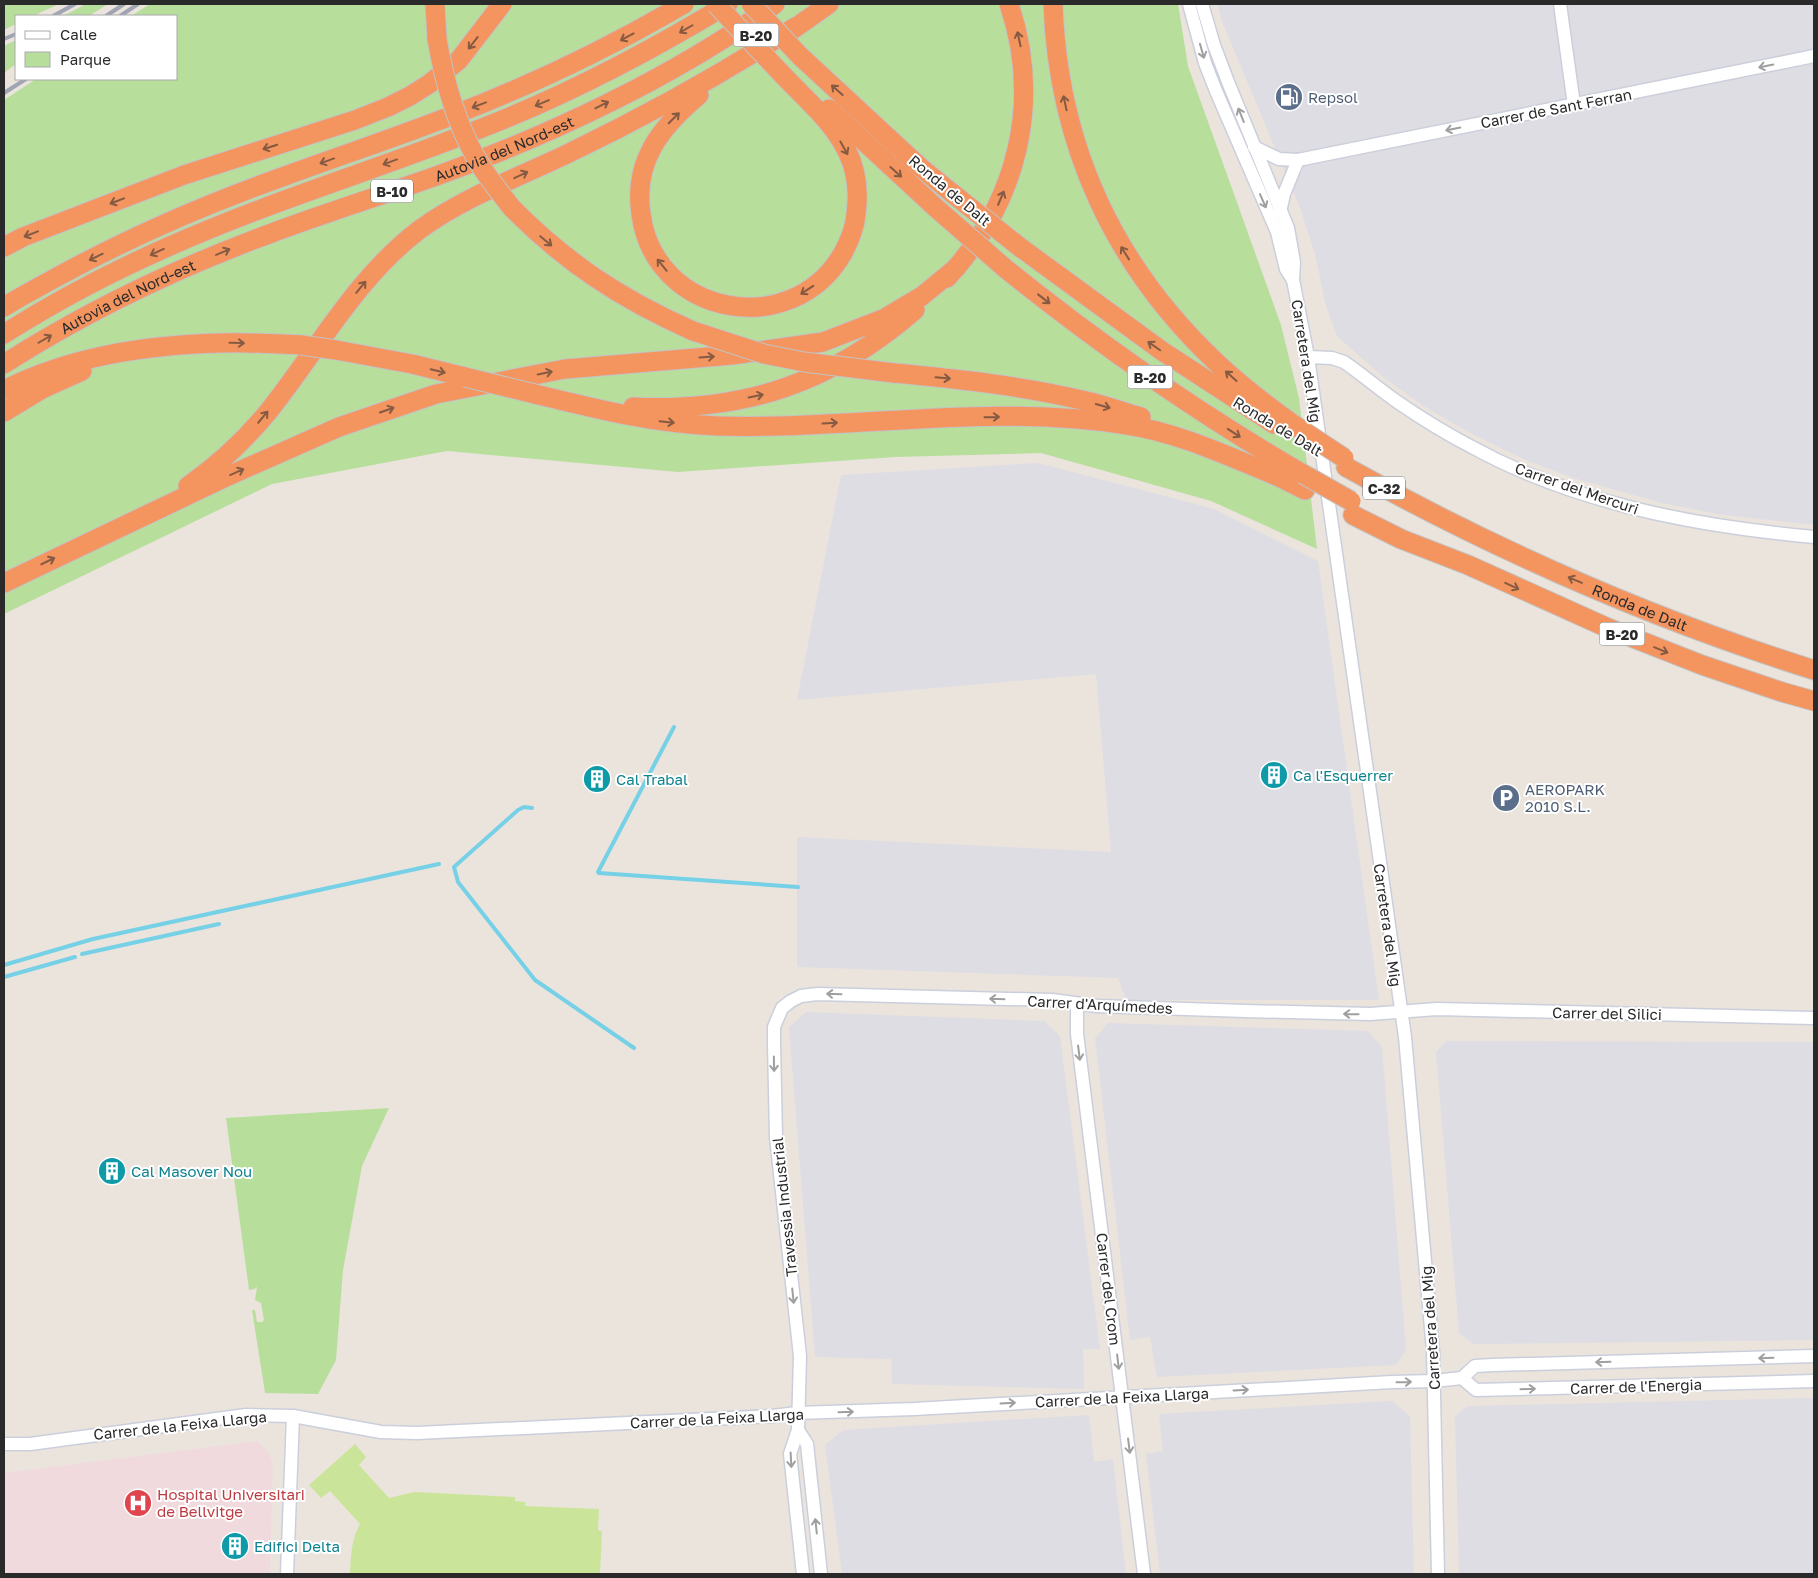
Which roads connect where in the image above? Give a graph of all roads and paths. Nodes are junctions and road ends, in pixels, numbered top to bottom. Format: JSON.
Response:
{"nodes":[{"id":1,"x":435,"y":4,"type":"edge"},
{"id":2,"x":502,"y":4,"type":"edge"},
{"id":3,"x":684,"y":4,"type":"edge"},
{"id":4,"x":716,"y":4,"type":"edge"},
{"id":5,"x":728,"y":4,"type":"edge"},
{"id":6,"x":751,"y":4,"type":"edge"},
{"id":7,"x":771,"y":4,"type":"edge"},
{"id":8,"x":829,"y":4,"type":"edge"},
{"id":9,"x":1009,"y":4,"type":"edge"},
{"id":10,"x":1052,"y":4,"type":"edge"},
{"id":11,"x":1189,"y":4,"type":"edge"},
{"id":12,"x":1202,"y":4,"type":"edge"},
{"id":13,"x":1560,"y":4,"type":"edge"},
{"id":14,"x":795,"y":55,"type":"junction"},
{"id":15,"x":1814,"y":56,"type":"edge"},
{"id":16,"x":1574,"y":104,"type":"junction"},
{"id":17,"x":1254,"y":147,"type":"junction"},
{"id":18,"x":1298,"y":160,"type":"junction"},
{"id":19,"x":1280,"y":209,"type":"junction"},
{"id":20,"x":1277,"y":232,"type":"junction"},
{"id":21,"x":4,"y":247,"type":"edge"},
{"id":22,"x":956,"y":268,"type":"junction"},
{"id":23,"x":1293,"y":280,"type":"junction"},
{"id":24,"x":4,"y":307,"type":"edge"},
{"id":25,"x":4,"y":334,"type":"edge"},
{"id":26,"x":152,"y":348,"type":"junction"},
{"id":27,"x":1308,"y":357,"type":"junction"},
{"id":28,"x":4,"y":364,"type":"edge"},
{"id":29,"x":4,"y":390,"type":"edge"},
{"id":30,"x":568,"y":402,"type":"junction"},
{"id":31,"x":4,"y":412,"type":"edge"},
{"id":32,"x":1297,"y":433,"type":"junction"},
{"id":33,"x":1277,"y":476,"type":"junction"},
{"id":34,"x":1304,"y":482,"type":"junction"},
{"id":35,"x":1422,"y":509,"type":"joint"},
{"id":36,"x":114,"y":529,"type":"junction"},
{"id":37,"x":1814,"y":537,"type":"edge"},
{"id":38,"x":4,"y":582,"type":"edge"},
{"id":39,"x":1669,"y":619,"type":"junction"},
{"id":40,"x":1814,"y":658,"type":"edge"},
{"id":41,"x":1814,"y":670,"type":"edge"},
{"id":42,"x":1814,"y":703,"type":"edge"},
{"id":43,"x":800,"y":996,"type":"joint"},
{"id":44,"x":1077,"y":1004,"type":"junction"},
{"id":45,"x":1400,"y":1012,"type":"junction"},
{"id":46,"x":1814,"y":1018,"type":"edge"},
{"id":47,"x":1814,"y":1356,"type":"edge"},
{"id":48,"x":1462,"y":1378,"type":"junction"},
{"id":49,"x":1814,"y":1381,"type":"edge"},
{"id":50,"x":1434,"y":1382,"type":"junction"},
{"id":51,"x":1123,"y":1397,"type":"junction"},
{"id":52,"x":797,"y":1412,"type":"junction"},
{"id":53,"x":293,"y":1416,"type":"junction"},
{"id":54,"x":798,"y":1430,"type":"junction"},
{"id":55,"x":4,"y":1444,"type":"edge"},
{"id":56,"x":287,"y":1574,"type":"edge"},
{"id":57,"x":803,"y":1574,"type":"edge"},
{"id":58,"x":821,"y":1574,"type":"edge"},
{"id":59,"x":1144,"y":1574,"type":"edge"},
{"id":60,"x":1438,"y":1574,"type":"edge"}],
"edges":[{"from":1,"to":33,"type":"highway","one_way":true,"bridge":true},
{"from":2,"to":21,"type":"highway","one_way":true},
{"from":3,"to":24,"type":"highway","one_way":true},
{"from":4,"to":14,"type":"highway","bridge":true},
{"from":5,"to":14,"type":"highway","number":"B-20"},
{"from":5,"to":25,"type":"highway","name":"Autovia del Nord-est","number":"B-10","one_way":true},
{"from":6,"to":14,"type":"highway","number":"B-20","bridge":true},
{"from":7,"to":14,"type":"highway"},
{"from":28,"to":7,"type":"highway","name":"Autovia del Nord-est","number":"B-10","one_way":true},
{"from":8,"to":14,"type":"highway"},
{"from":22,"to":9,"type":"highway","one_way":true},
{"from":32,"to":10,"type":"highway","one_way":true},
{"from":11,"to":20,"type":"street","name":"Carretera del Mig","one_way":true},
{"from":17,"to":12,"type":"street","name":"Carretera del Mig","one_way":true},
{"from":13,"to":16,"type":"street"},
{"from":14,"to":14,"type":"highway","one_way":true},
{"from":32,"to":14,"type":"highway","name":"Ronda de Dalt","number":"B-20","one_way":true,"bridge":true},
{"from":14,"to":34,"type":"highway","number":"B-20","one_way":true,"bridge":true},
{"from":36,"to":14,"type":"highway","one_way":true},
{"from":15,"to":16,"type":"street","name":"Carrer de Sant Ferran","one_way":true},
{"from":16,"to":18,"type":"street","name":"Carrer de Sant Ferran","one_way":true},
{"from":17,"to":18,"type":"street","name":"Carrer de Sant Ferran"},
{"from":17,"to":19,"type":"street","name":"Carretera del Mig"},
{"from":18,"to":19,"type":"street"},
{"from":19,"to":20,"type":"street"},
{"from":19,"to":23,"type":"street","name":"Carretera del Mig"},
{"from":20,"to":23,"type":"street","name":"Carretera del Mig"},
{"from":30,"to":22,"type":"highway","one_way":true},
{"from":36,"to":22,"type":"highway","one_way":true},
{"from":23,"to":27,"type":"street","name":"Carretera del Mig"},
{"from":26,"to":29,"type":"highway"},
{"from":26,"to":30,"type":"highway","one_way":true,"bridge":true},
{"from":26,"to":31,"type":"highway"},
{"from":27,"to":37,"type":"street","name":"Carrer del Mercuri"},
{"from":27,"to":45,"type":"street","name":"Carretera del Mig"},
{"from":30,"to":33,"type":"highway","one_way":true},
{"from":32,"to":35,"type":"highway","name":"Ronda de Dalt","number":"C-32"},
{"from":33,"to":34,"type":"highway"},
{"from":34,"to":42,"type":"highway","name":"Ronda de Dalt","number":"B-20","one_way":true,"bridge":true},
{"from":39,"to":35,"type":"highway","name":"Ronda de Dalt","number":"B-20","one_way":true},
{"from":38,"to":36,"type":"highway","one_way":true},
{"from":39,"to":40,"type":"highway"},
{"from":39,"to":41,"type":"highway","name":"Ronda de Dalt","number":"B-20"},
{"from":44,"to":43,"type":"street","name":"Carrer d'Arquímedes","one_way":true},
{"from":43,"to":52,"type":"street","name":"Travessia Industrial","one_way":true},
{"from":45,"to":44,"type":"street","name":"Carrer d'Arquímedes","one_way":true},
{"from":44,"to":51,"type":"street","name":"Carrer del Crom","one_way":true},
{"from":45,"to":46,"type":"street","name":"Carrer del Silici"},
{"from":45,"to":50,"type":"street","name":"Carretera del Mig"},
{"from":47,"to":48,"type":"street","name":"Carrer de l'Energia","one_way":true},
{"from":48,"to":49,"type":"street","name":"Carrer de l'Energia","one_way":true},
{"from":48,"to":50,"type":"street","name":"Carrer de l'Energia"},
{"from":51,"to":50,"type":"street","name":"Carrer de la Feixa Llarga","one_way":true},
{"from":50,"to":60,"type":"street","name":"Carretera del Mig"},
{"from":52,"to":51,"type":"street","name":"Carrer de la Feixa Llarga","one_way":true},
{"from":51,"to":59,"type":"street","name":"Carrer del Crom","one_way":true},
{"from":52,"to":53,"type":"street","name":"Carrer de la Feixa Llarga"},
{"from":52,"to":54,"type":"street","name":"Travessia Industrial"},
{"from":53,"to":55,"type":"street","name":"Carrer de la Feixa Llarga"},
{"from":53,"to":56,"type":"street"},
{"from":54,"to":57,"type":"street","name":"Travessia Industrial","one_way":true},
{"from":58,"to":54,"type":"street","name":"Travessia Industrial","one_way":true}]}
